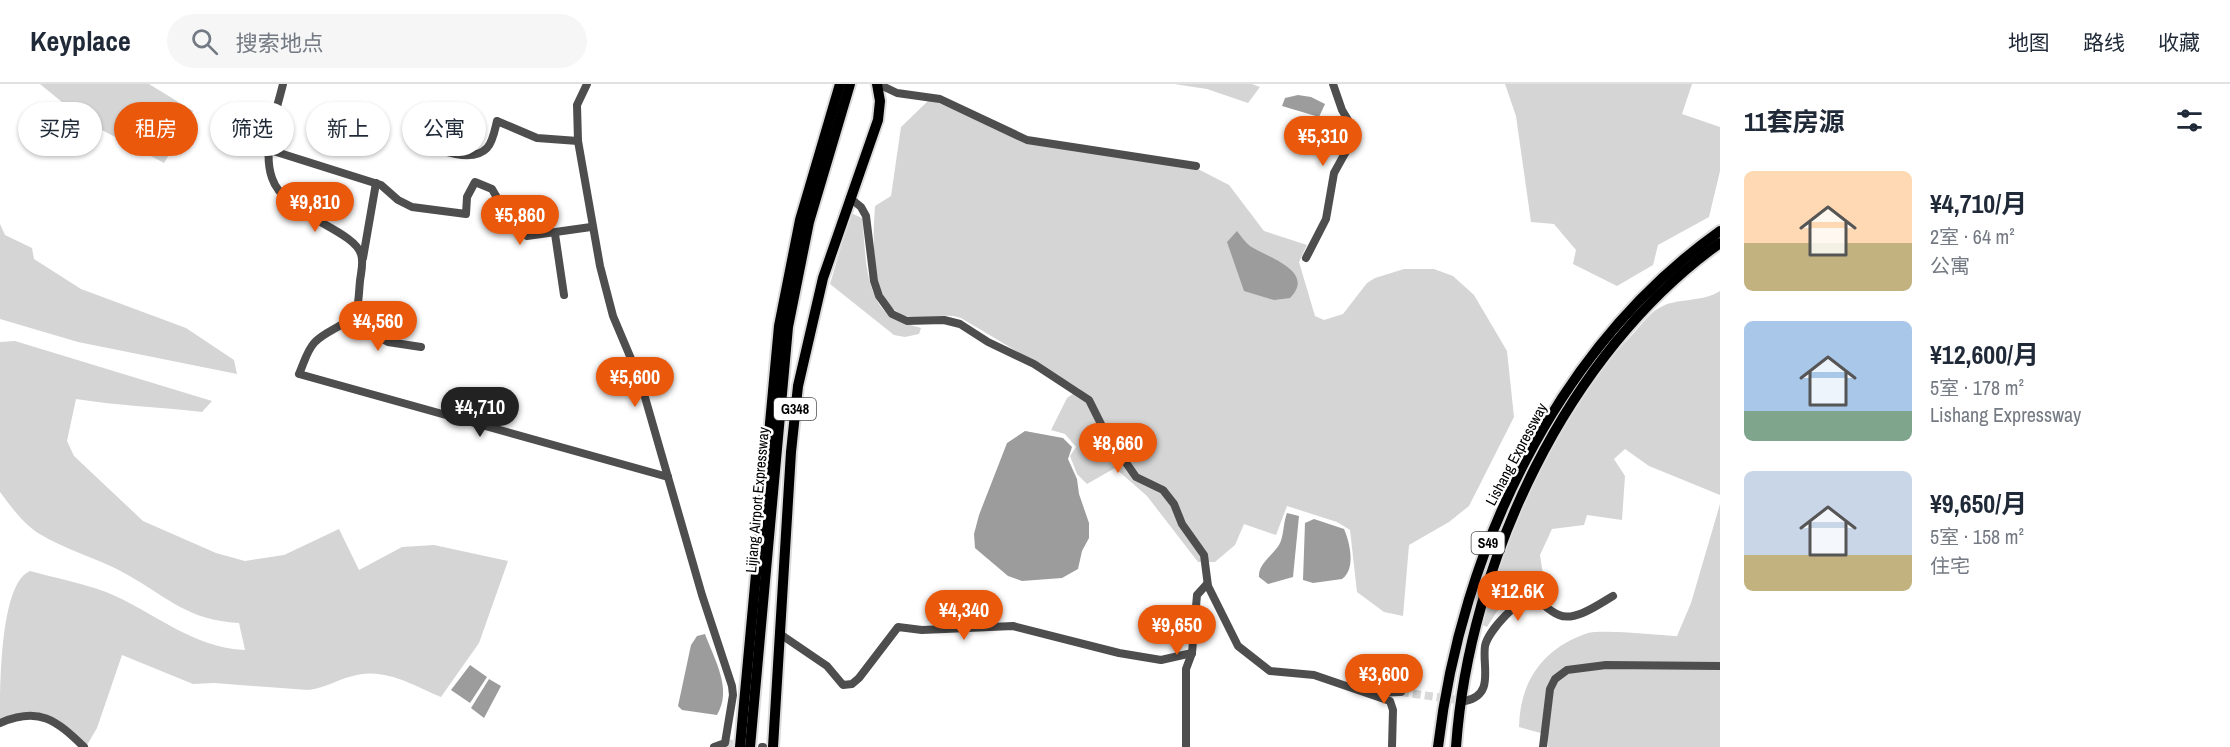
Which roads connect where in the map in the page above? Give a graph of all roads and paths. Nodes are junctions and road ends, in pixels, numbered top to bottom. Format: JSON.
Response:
{"nodes":[{"id":1,"x":283,"y":84,"type":"edge"},
{"id":2,"x":587,"y":84,"type":"edge"},
{"id":3,"x":840,"y":84,"type":"edge"},
{"id":4,"x":849,"y":84,"type":"edge"},
{"id":5,"x":878,"y":84,"type":"edge"},
{"id":6,"x":1333,"y":84,"type":"edge"},
{"id":7,"x":279,"y":102,"type":"edge"},
{"id":8,"x":578,"y":141,"type":"junction"},
{"id":9,"x":486,"y":150,"type":"edge"},
{"id":10,"x":270,"y":156,"type":"edge"},
{"id":11,"x":289,"y":156,"type":"edge"},
{"id":12,"x":1196,"y":166,"type":"dead end"},
{"id":13,"x":376,"y":183,"type":"junction"},
{"id":14,"x":850,"y":198,"type":"junction"},
{"id":15,"x":591,"y":227,"type":"junction"},
{"id":16,"x":1720,"y":231,"type":"edge"},
{"id":17,"x":555,"y":234,"type":"junction"},
{"id":18,"x":1720,"y":243,"type":"edge"},
{"id":19,"x":1693,"y":256,"type":"junction"},
{"id":20,"x":1306,"y":258,"type":"dead end"},
{"id":21,"x":362,"y":260,"type":"junction"},
{"id":22,"x":564,"y":295,"type":"dead end"},
{"id":23,"x":348,"y":321,"type":"junction"},
{"id":24,"x":421,"y":347,"type":"dead end"},
{"id":25,"x":1595,"y":363,"type":"junction"},
{"id":26,"x":668,"y":477,"type":"junction"},
{"id":27,"x":1207,"y":584,"type":"junction"},
{"id":28,"x":1612,"y":596,"type":"dead end"},
{"id":29,"x":780,"y":634,"type":"junction"},
{"id":30,"x":1192,"y":653,"type":"junction"},
{"id":31,"x":1720,"y":666,"type":"edge"},
{"id":32,"x":1401,"y":692,"type":"tunnel mouth"},
{"id":33,"x":1366,"y":693,"type":"junction"},
{"id":34,"x":1465,"y":701,"type":"dead end"},
{"id":35,"x":0,"y":723,"type":"edge"},
{"id":36,"x":84,"y":747,"type":"edge"},
{"id":37,"x":714,"y":747,"type":"edge"},
{"id":38,"x":740,"y":747,"type":"edge"},
{"id":39,"x":750,"y":747,"type":"edge"},
{"id":40,"x":773,"y":747,"type":"edge"},
{"id":41,"x":1186,"y":747,"type":"edge"},
{"id":42,"x":1392,"y":747,"type":"edge"},
{"id":43,"x":1438,"y":747,"type":"edge"},
{"id":44,"x":1456,"y":747,"type":"edge"},
{"id":45,"x":1543,"y":747,"type":"edge"}],
"edges":[{"from":1,"to":7,"type":"street"},
{"from":2,"to":8,"type":"street"},
{"from":3,"to":38,"type":"highway","name":"Lijiang Airport Expressway"},
{"from":4,"to":39,"type":"highway","name":"Lijiang Airport Expressway"},
{"from":5,"to":12,"type":"street"},
{"from":5,"to":14,"type":"highway","number":"G348"},
{"from":6,"to":20,"type":"street"},
{"from":8,"to":9,"type":"street"},
{"from":8,"to":15,"type":"street"},
{"from":10,"to":21,"type":"street"},
{"from":11,"to":13,"type":"street"},
{"from":13,"to":17,"type":"street"},
{"from":13,"to":21,"type":"street"},
{"from":14,"to":27,"type":"street"},
{"from":14,"to":29,"type":"highway","number":"G348"},
{"from":15,"to":17,"type":"street"},
{"from":15,"to":26,"type":"street"},
{"from":16,"to":19,"type":"highway","name":"Lishang Expressway","number":"S49"},
{"from":17,"to":22,"type":"street"},
{"from":18,"to":19,"type":"highway","name":"Lishang Expressway","number":"S49"},
{"from":19,"to":25,"type":"highway","name":"Lishang Expressway","number":"S49"},
{"from":21,"to":23,"type":"street"},
{"from":23,"to":24,"type":"street"},
{"from":23,"to":26,"type":"street"},
{"from":25,"to":43,"type":"highway","name":"Lishang Expressway","number":"S49"},
{"from":25,"to":44,"type":"highway","name":"Lishang Expressway","number":"S49"},
{"from":26,"to":37,"type":"street"},
{"from":27,"to":30,"type":"street"},
{"from":27,"to":33,"type":"street"},
{"from":28,"to":34,"type":"street"},
{"from":29,"to":30,"type":"street"},
{"from":29,"to":40,"type":"highway","number":"G348"},
{"from":30,"to":41,"type":"street"},
{"from":31,"to":45,"type":"street"},
{"from":32,"to":33,"type":"street"},
{"from":33,"to":42,"type":"street"},
{"from":35,"to":36,"type":"street"}]}
